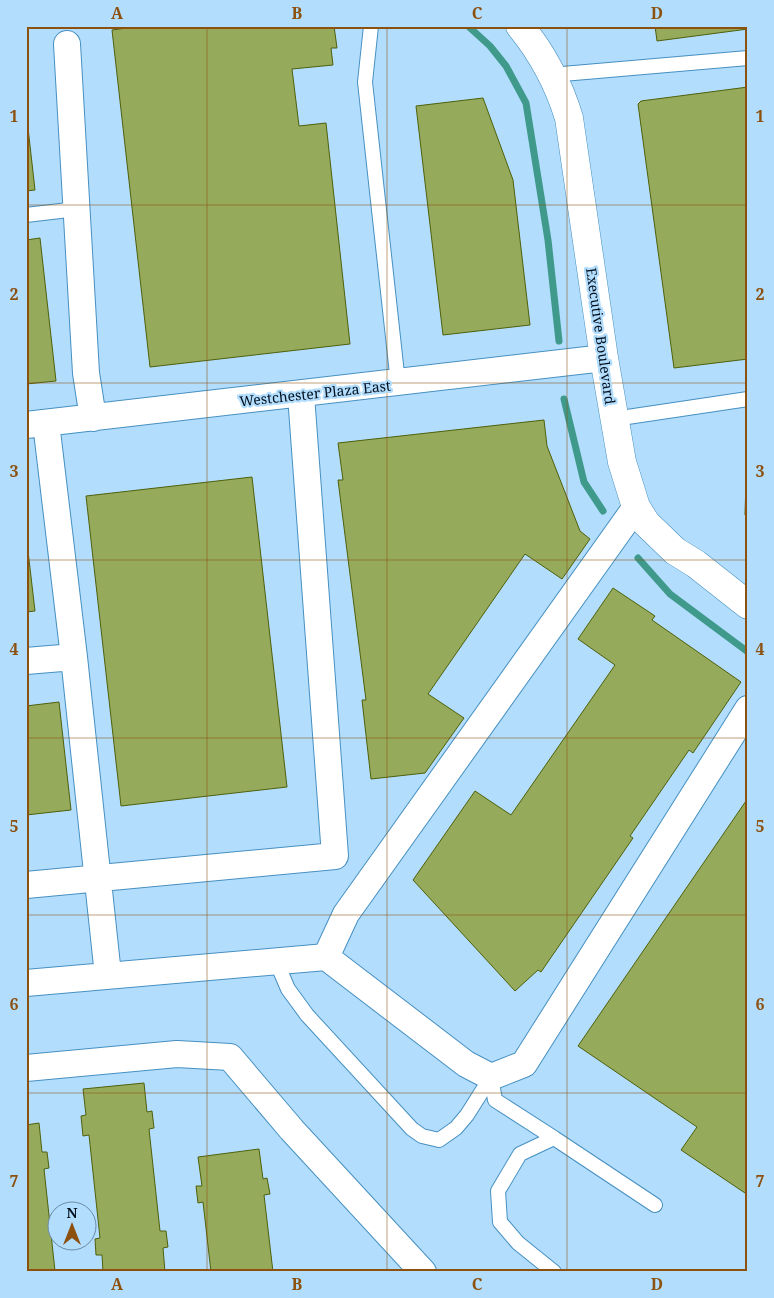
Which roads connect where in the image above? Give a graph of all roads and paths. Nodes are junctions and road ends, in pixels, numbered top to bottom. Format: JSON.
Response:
{"nodes":[{"id":1,"x":371,"y":26,"type":"edge"},
{"id":2,"x":520,"y":26,"type":"edge"},
{"id":3,"x":67,"y":44,"type":"dead end"},
{"id":4,"x":748,"y":58,"type":"edge"},
{"id":5,"x":551,"y":75,"type":"junction"},
{"id":6,"x":77,"y":209,"type":"junction"},
{"id":7,"x":26,"y":215,"type":"edge"},
{"id":8,"x":604,"y":358,"type":"junction"},
{"id":9,"x":398,"y":383,"type":"junction"},
{"id":10,"x":301,"y":395,"type":"junction"},
{"id":11,"x":748,"y":399,"type":"edge"},
{"id":12,"x":93,"y":418,"type":"junction"},
{"id":13,"x":614,"y":419,"type":"junction"},
{"id":14,"x":36,"y":424,"type":"edge"},
{"id":15,"x":636,"y":507,"type":"junction"},
{"id":16,"x":748,"y":605,"type":"edge"},
{"id":17,"x":74,"y":657,"type":"junction"},
{"id":18,"x":26,"y":661,"type":"edge"},
{"id":19,"x":748,"y":709,"type":"edge"},
{"id":20,"x":98,"y":878,"type":"junction"},
{"id":21,"x":26,"y":885,"type":"edge"},
{"id":22,"x":326,"y":957,"type":"junction"},
{"id":23,"x":276,"y":961,"type":"junction"},
{"id":24,"x":108,"y":975,"type":"junction"},
{"id":25,"x":26,"y":983,"type":"edge"},
{"id":26,"x":26,"y":1068,"type":"edge"},
{"id":27,"x":491,"y":1077,"type":"junction"},
{"id":28,"x":554,"y":1138,"type":"junction"},
{"id":29,"x":655,"y":1205,"type":"dead end"},
{"id":30,"x":424,"y":1272,"type":"edge"},
{"id":31,"x":554,"y":1272,"type":"edge"}],
"edges":[{"from":1,"to":9,"type":"lane"},
{"from":2,"to":5,"type":"street","name":"Executive Boulevard"},
{"from":3,"to":6,"type":"street"},
{"from":4,"to":5,"type":"lane"},
{"from":5,"to":8,"type":"street","name":"Executive Boulevard"},
{"from":6,"to":7,"type":"lane"},
{"from":6,"to":12,"type":"street"},
{"from":8,"to":9,"type":"street","name":"Westchester Plaza East"},
{"from":8,"to":13,"type":"street","name":"Executive Boulevard"},
{"from":9,"to":10,"type":"street","name":"Westchester Plaza East"},
{"from":10,"to":12,"type":"street","name":"Westchester Plaza East"},
{"from":10,"to":20,"type":"street"},
{"from":11,"to":13,"type":"lane"},
{"from":12,"to":14,"type":"street","name":"Westchester Plaza East"},
{"from":13,"to":15,"type":"street","name":"Executive Boulevard"},
{"from":14,"to":17,"type":"street"},
{"from":15,"to":16,"type":"street","name":"Executive Boulevard"},
{"from":15,"to":22,"type":"street"},
{"from":17,"to":18,"type":"street"},
{"from":17,"to":20,"type":"street"},
{"from":19,"to":27,"type":"street"},
{"from":20,"to":21,"type":"street"},
{"from":20,"to":24,"type":"street"},
{"from":22,"to":23,"type":"street"},
{"from":22,"to":27,"type":"street"},
{"from":23,"to":24,"type":"street"},
{"from":23,"to":27,"type":"lane"},
{"from":24,"to":25,"type":"street"},
{"from":26,"to":30,"type":"street"},
{"from":27,"to":28,"type":"lane"},
{"from":28,"to":29,"type":"lane"},
{"from":28,"to":31,"type":"lane"}]}
